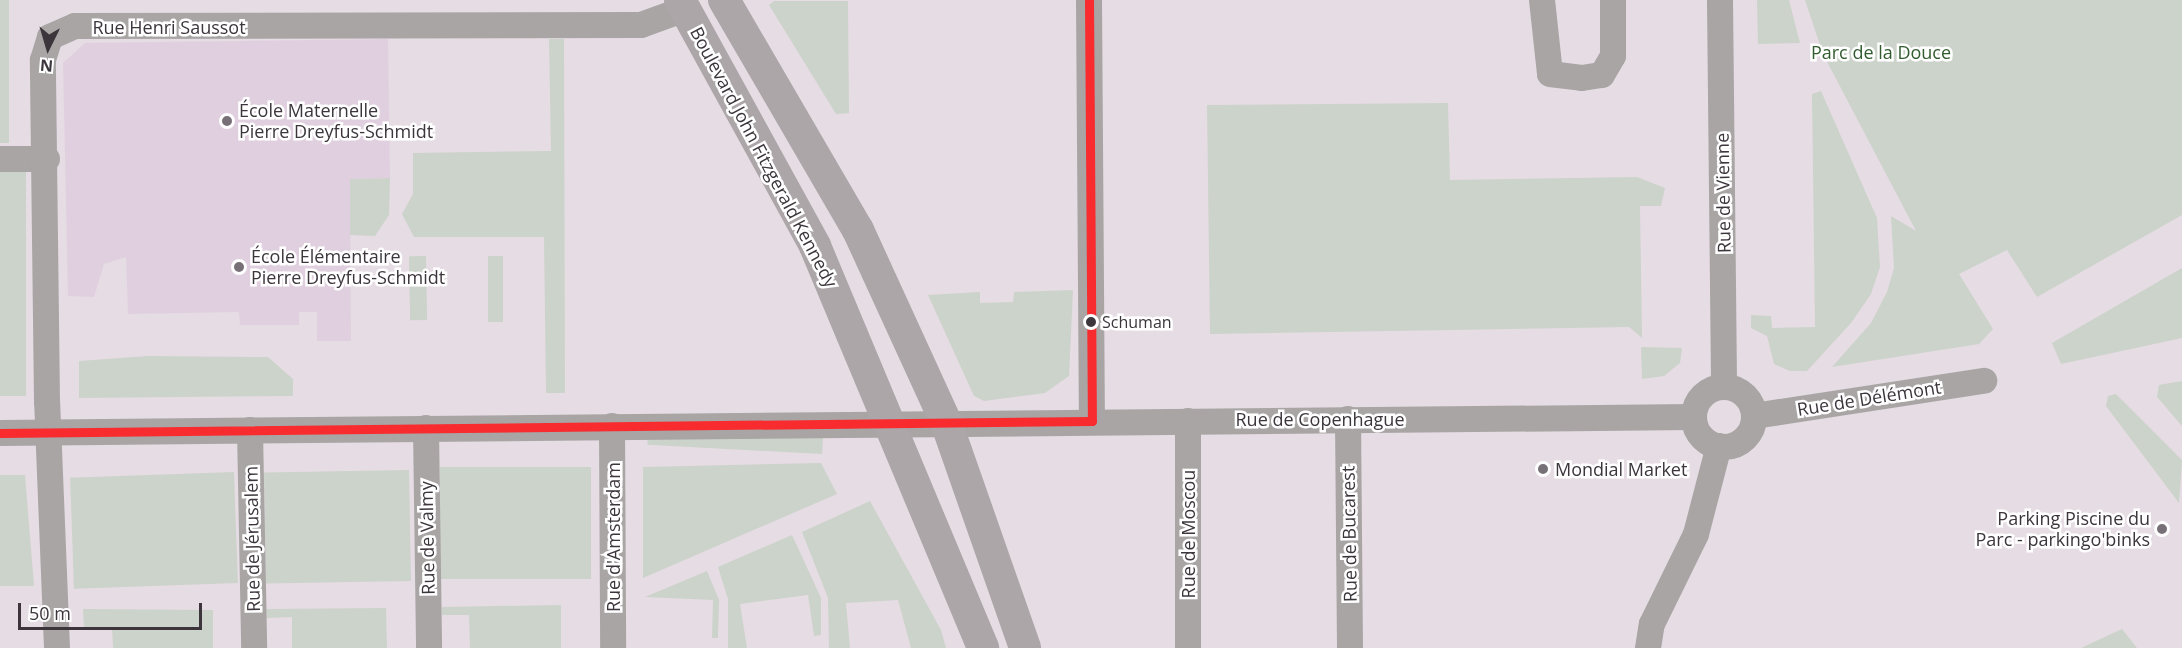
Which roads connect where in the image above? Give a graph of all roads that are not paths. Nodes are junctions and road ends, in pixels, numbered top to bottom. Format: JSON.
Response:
{"nodes":[{"id":1,"x":724,"y":0,"type":"edge"},
{"id":2,"x":1089,"y":0,"type":"edge"},
{"id":3,"x":1542,"y":0,"type":"edge"},
{"id":4,"x":1613,"y":0,"type":"edge"},
{"id":5,"x":1720,"y":0,"type":"edge"},
{"id":6,"x":682,"y":4,"type":"edge"},
{"id":7,"x":0,"y":159,"type":"edge"},
{"id":8,"x":47,"y":159,"type":"junction"},
{"id":9,"x":1984,"y":381,"type":"dead end"},
{"id":10,"x":1724,"y":387,"type":"junction"},
{"id":11,"x":1754,"y":416,"type":"junction"},
{"id":12,"x":1694,"y":417,"type":"junction"},
{"id":13,"x":1348,"y":419,"type":"junction"},
{"id":14,"x":1092,"y":421,"type":"junction"},
{"id":15,"x":1188,"y":421,"type":"junction"},
{"id":16,"x":890,"y":422,"type":"junction"},
{"id":17,"x":946,"y":422,"type":"junction"},
{"id":18,"x":612,"y":426,"type":"junction"},
{"id":19,"x":426,"y":428,"type":"junction"},
{"id":20,"x":250,"y":430,"type":"junction"},
{"id":21,"x":48,"y":432,"type":"junction"},
{"id":22,"x":0,"y":433,"type":"edge"},
{"id":23,"x":1719,"y":446,"type":"junction"},
{"id":24,"x":57,"y":648,"type":"edge"},
{"id":25,"x":254,"y":648,"type":"edge"},
{"id":26,"x":429,"y":648,"type":"edge"},
{"id":27,"x":613,"y":648,"type":"edge"},
{"id":28,"x":983,"y":648,"type":"edge"},
{"id":29,"x":1025,"y":648,"type":"edge"},
{"id":30,"x":1188,"y":648,"type":"edge"},
{"id":31,"x":1350,"y":648,"type":"edge"},
{"id":32,"x":1648,"y":648,"type":"edge"}],
"edges":[{"from":1,"to":17,"type":"main road"},
{"from":2,"to":14,"type":"street"},
{"from":3,"to":4,"type":"street"},
{"from":5,"to":10,"type":"street","name":"Rue de Vienne"},
{"from":6,"to":8,"type":"street","name":"Rue Henri Saussot"},
{"from":6,"to":16,"type":"main road","name":"Boulevard John Fitzgerald Kennedy"},
{"from":7,"to":8,"type":"street"},
{"from":8,"to":21,"type":"street","name":"Rue Henri Saussot"},
{"from":9,"to":11,"type":"street","name":"Rue de Délémont"},
{"from":10,"to":11,"type":"street"},
{"from":10,"to":12,"type":"street"},
{"from":11,"to":23,"type":"street"},
{"from":12,"to":13,"type":"street","name":"Rue de Copenhague"},
{"from":12,"to":23,"type":"street"},
{"from":13,"to":15,"type":"street","name":"Rue de Copenhague"},
{"from":13,"to":31,"type":"street","name":"Rue de Bucarest"},
{"from":14,"to":15,"type":"street","name":"Rue de Copenhague"},
{"from":14,"to":17,"type":"street","name":"Rue de Copenhague"},
{"from":15,"to":30,"type":"street","name":"Rue de Moscou"},
{"from":16,"to":17,"type":"street","name":"Rue de Copenhague"},
{"from":16,"to":18,"type":"street","name":"Rue de Copenhague"},
{"from":16,"to":28,"type":"main road","name":"Boulevard John Fitzgerald Kennedy"},
{"from":17,"to":29,"type":"main road"},
{"from":18,"to":19,"type":"street","name":"Rue de Copenhague"},
{"from":18,"to":27,"type":"street","name":"Rue d'Amsterdam"},
{"from":19,"to":20,"type":"street","name":"Rue de Copenhague"},
{"from":19,"to":26,"type":"street","name":"Rue de Valmy"},
{"from":20,"to":21,"type":"street","name":"Rue de Copenhague"},
{"from":20,"to":25,"type":"street","name":"Rue de Jérusalem"},
{"from":21,"to":22,"type":"street","name":"Rue de Copenhague"},
{"from":21,"to":24,"type":"street","name":"Rue Henri Saussot"},
{"from":23,"to":32,"type":"street"}]}
